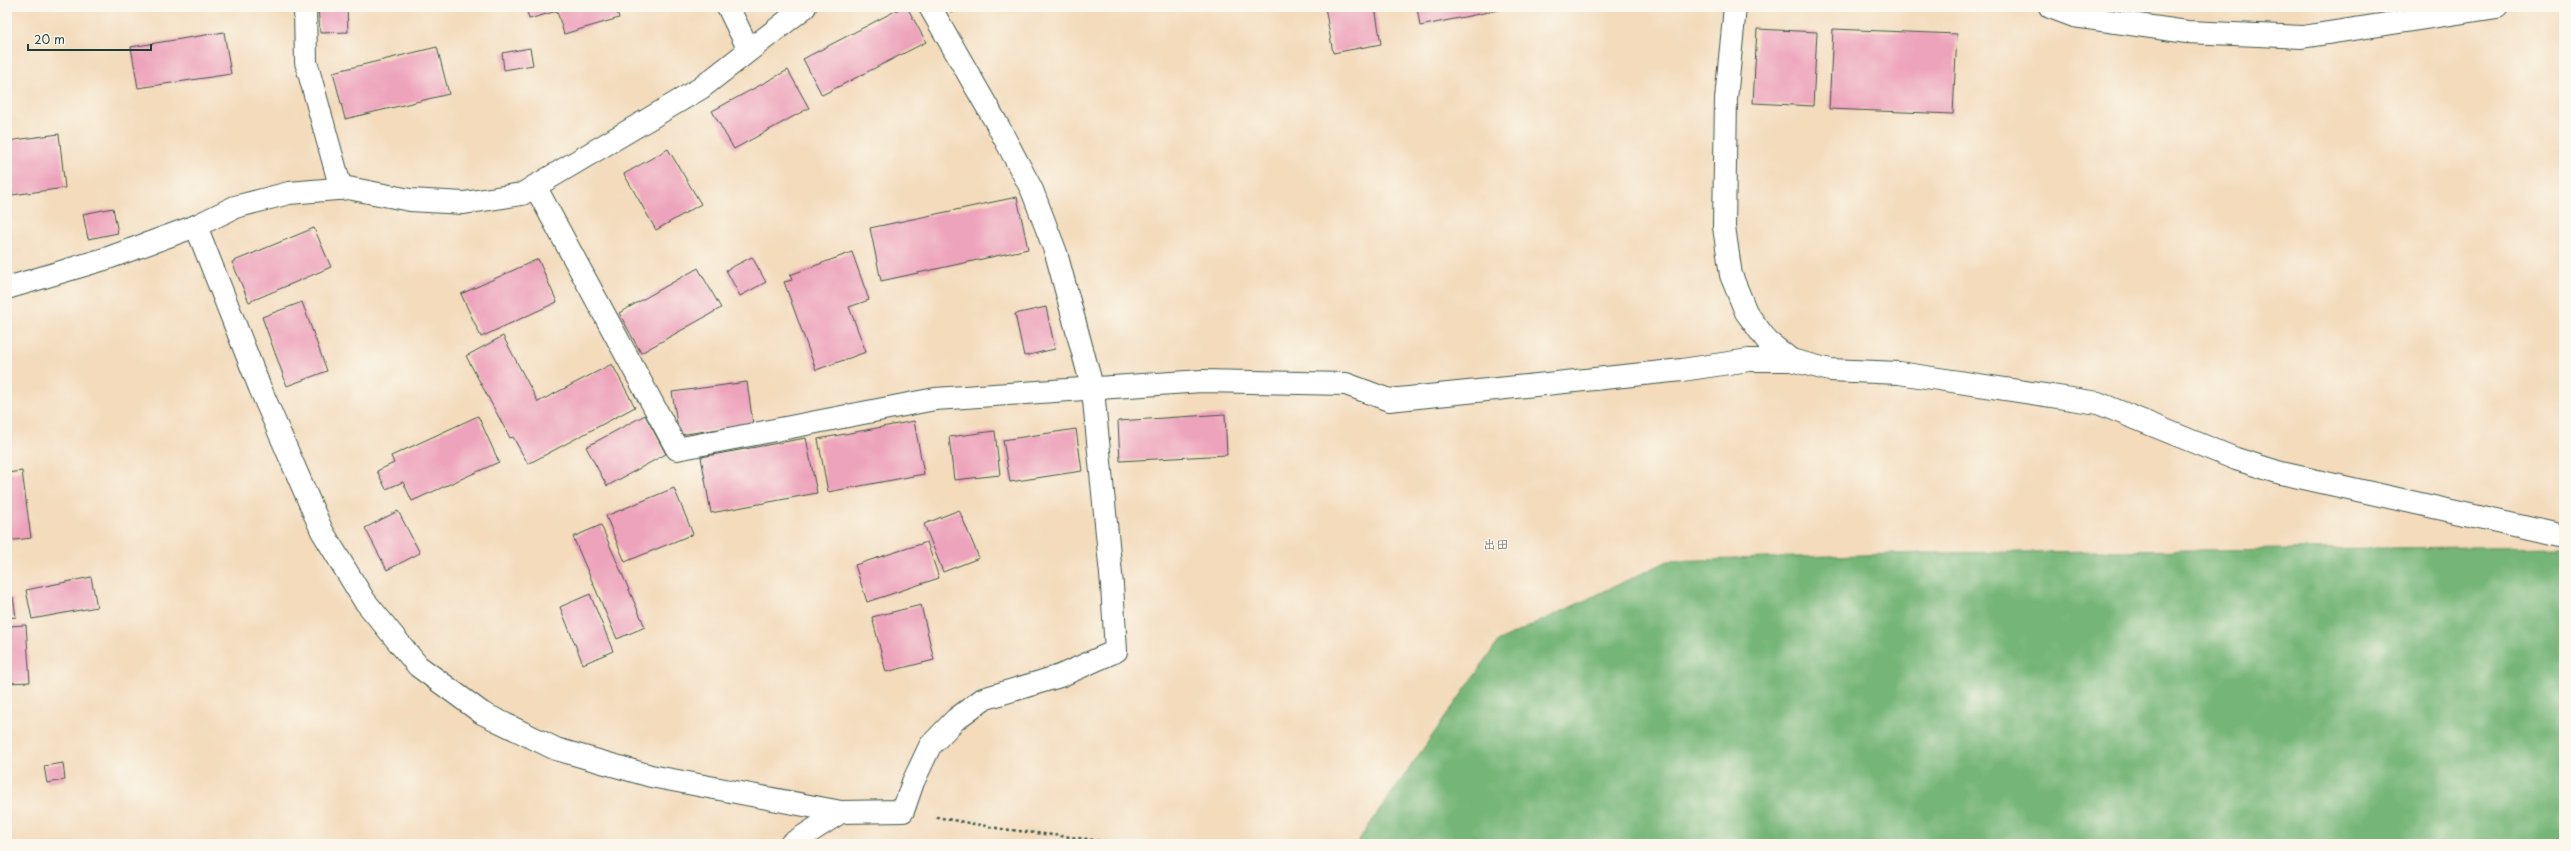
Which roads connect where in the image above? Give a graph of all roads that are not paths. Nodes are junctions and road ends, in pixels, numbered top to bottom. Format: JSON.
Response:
{"nodes":[{"id":1,"x":305,"y":7,"type":"edge"},
{"id":2,"x":728,"y":7,"type":"edge"},
{"id":3,"x":805,"y":7,"type":"edge"},
{"id":4,"x":930,"y":7,"type":"edge"},
{"id":5,"x":1735,"y":7,"type":"edge"},
{"id":6,"x":2050,"y":7,"type":"edge"},
{"id":7,"x":2497,"y":7,"type":"edge"},
{"id":8,"x":749,"y":50,"type":"junction"},
{"id":9,"x":536,"y":186,"type":"junction"},
{"id":10,"x":341,"y":189,"type":"junction"},
{"id":11,"x":196,"y":226,"type":"junction"},
{"id":12,"x":7,"y":288,"type":"edge"},
{"id":13,"x":1791,"y":360,"type":"junction"},
{"id":14,"x":1092,"y":390,"type":"junction"},
{"id":15,"x":2564,"y":536,"type":"edge"},
{"id":16,"x":841,"y":812,"type":"junction"},
{"id":17,"x":791,"y":844,"type":"edge"}],
"edges":[{"from":1,"to":10,"type":"street"},
{"from":2,"to":8,"type":"street"},
{"from":3,"to":8,"type":"street"},
{"from":4,"to":14,"type":"street"},
{"from":5,"to":13,"type":"street"},
{"from":6,"to":7,"type":"street"},
{"from":8,"to":9,"type":"street"},
{"from":9,"to":10,"type":"street"},
{"from":9,"to":14,"type":"street"},
{"from":10,"to":11,"type":"street"},
{"from":11,"to":12,"type":"street"},
{"from":11,"to":16,"type":"street"},
{"from":13,"to":14,"type":"street"},
{"from":13,"to":15,"type":"street"},
{"from":14,"to":16,"type":"street"},
{"from":16,"to":17,"type":"street"}]}
